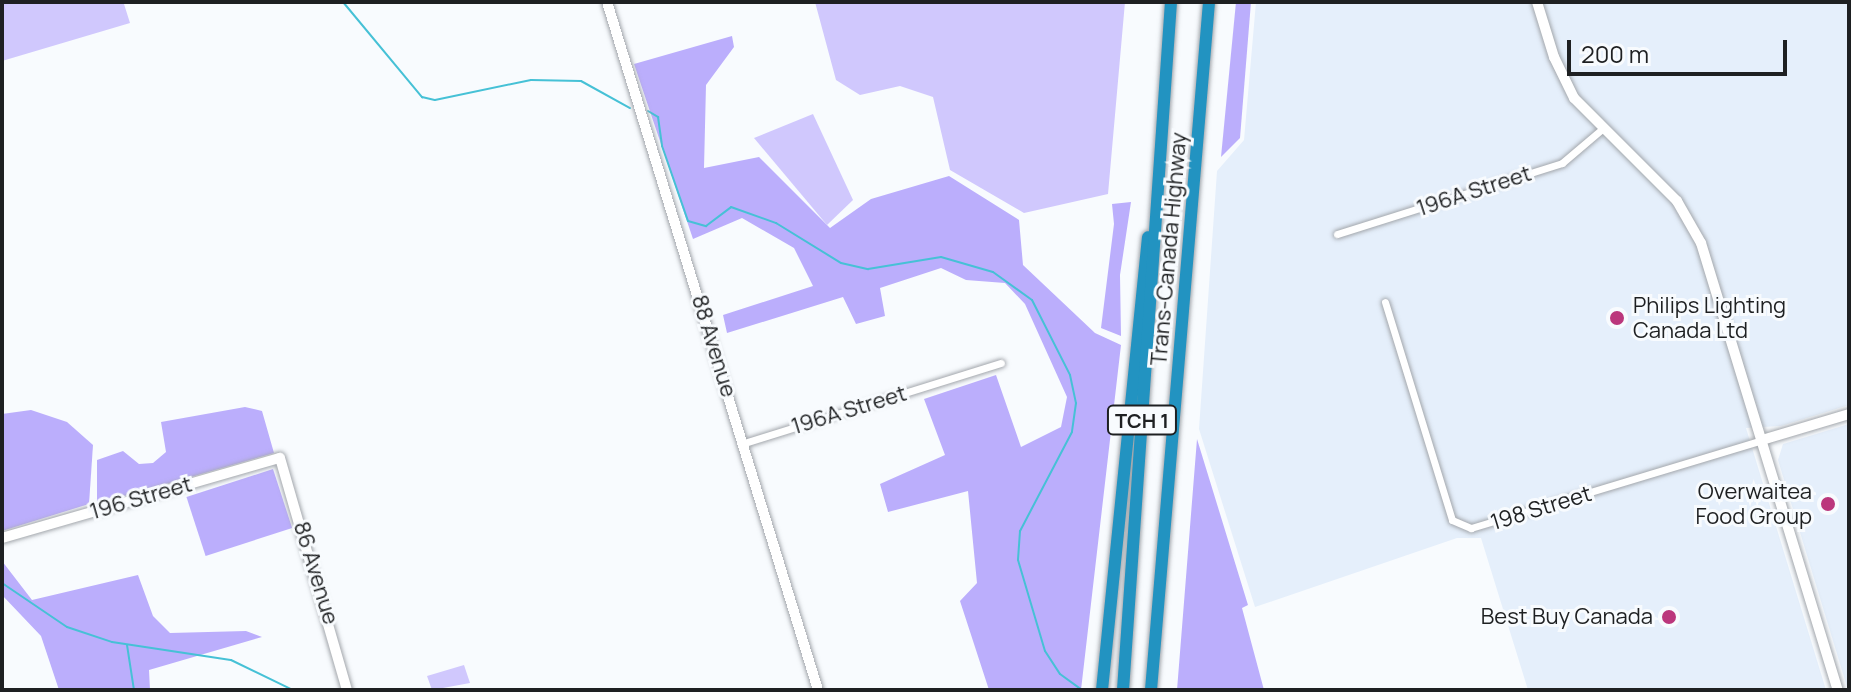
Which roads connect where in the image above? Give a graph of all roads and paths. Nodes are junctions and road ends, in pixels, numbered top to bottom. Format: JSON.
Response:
{"nodes":[{"id":1,"x":607,"y":2,"type":"edge"},
{"id":2,"x":1171,"y":2,"type":"edge"},
{"id":3,"x":1209,"y":2,"type":"edge"},
{"id":4,"x":1537,"y":2,"type":"edge"},
{"id":5,"x":1602,"y":129,"type":"junction"},
{"id":6,"x":1160,"y":150,"type":"junction"},
{"id":7,"x":1337,"y":234,"type":"dead end"},
{"id":8,"x":1385,"y":302,"type":"dead end"},
{"id":9,"x":1001,"y":363,"type":"dead end"},
{"id":10,"x":1849,"y":414,"type":"edge"},
{"id":11,"x":1762,"y":440,"type":"junction"},
{"id":12,"x":744,"y":443,"type":"junction"},
{"id":13,"x":280,"y":458,"type":"joint"},
{"id":14,"x":2,"y":538,"type":"edge"},
{"id":15,"x":1162,"y":567,"type":"junction"},
{"id":16,"x":347,"y":690,"type":"edge"},
{"id":17,"x":818,"y":690,"type":"edge"},
{"id":18,"x":1102,"y":690,"type":"edge"},
{"id":19,"x":1123,"y":690,"type":"edge"},
{"id":20,"x":1151,"y":690,"type":"edge"},
{"id":21,"x":1158,"y":690,"type":"edge"},
{"id":22,"x":1838,"y":690,"type":"edge"}],
"edges":[{"from":1,"to":12,"type":"street","name":"88 Avenue"},
{"from":2,"to":6,"type":"highway","name":"Trans-Canada Highway","number":"TCH 1"},
{"from":3,"to":15,"type":"highway","name":"Trans-Canada Highway","number":"TCH 1"},
{"from":4,"to":5,"type":"street"},
{"from":5,"to":7,"type":"street","name":"196A Street"},
{"from":5,"to":11,"type":"street"},
{"from":6,"to":18,"type":"highway"},
{"from":6,"to":19,"type":"highway","name":"Trans-Canada Highway","number":"TCH 1"},
{"from":8,"to":11,"type":"street","name":"198 Street"},
{"from":9,"to":12,"type":"street","name":"196A Street"},
{"from":10,"to":11,"type":"street","name":"198 Street"},
{"from":11,"to":22,"type":"street"},
{"from":12,"to":17,"type":"street","name":"88 Avenue"},
{"from":13,"to":14,"type":"street","name":"196 Street"},
{"from":13,"to":16,"type":"street","name":"86 Avenue"},
{"from":15,"to":20,"type":"highway","name":"Trans-Canada Highway","number":"TCH 1"},
{"from":15,"to":21,"type":"highway"}]}
